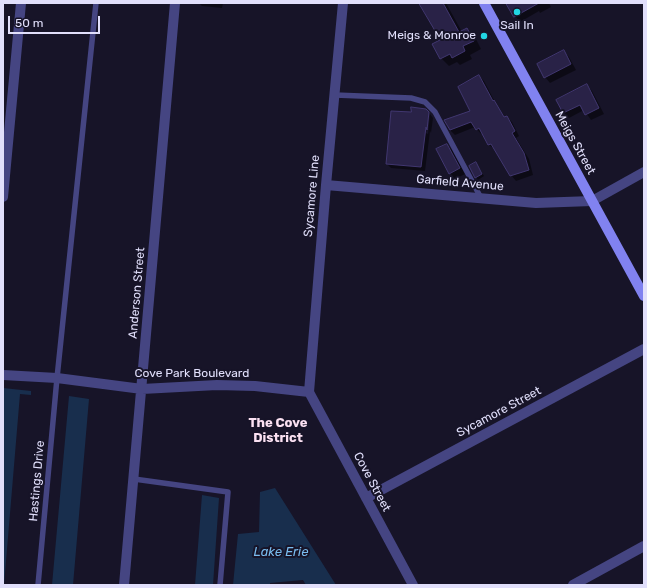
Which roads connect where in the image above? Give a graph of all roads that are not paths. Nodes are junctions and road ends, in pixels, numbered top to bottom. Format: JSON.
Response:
{"nodes":[{"id":1,"x":21,"y":3,"type":"edge"},
{"id":2,"x":96,"y":3,"type":"edge"},
{"id":3,"x":175,"y":3,"type":"edge"},
{"id":4,"x":343,"y":3,"type":"edge"},
{"id":5,"x":484,"y":3,"type":"edge"},
{"id":6,"x":335,"y":94,"type":"junction"},
{"id":7,"x":644,"y":172,"type":"edge"},
{"id":8,"x":326,"y":185,"type":"junction"},
{"id":9,"x":3,"y":197,"type":"edge"},
{"id":10,"x":481,"y":198,"type":"junction"},
{"id":11,"x":592,"y":201,"type":"junction"},
{"id":12,"x":644,"y":296,"type":"edge"},
{"id":13,"x":644,"y":349,"type":"edge"},
{"id":14,"x":3,"y":375,"type":"edge"},
{"id":15,"x":57,"y":378,"type":"junction"},
{"id":16,"x":142,"y":389,"type":"junction"},
{"id":17,"x":309,"y":392,"type":"junction"},
{"id":18,"x":134,"y":479,"type":"junction"},
{"id":19,"x":366,"y":498,"type":"junction"},
{"id":20,"x":644,"y":546,"type":"edge"},
{"id":21,"x":38,"y":585,"type":"edge"},
{"id":22,"x":124,"y":585,"type":"edge"},
{"id":23,"x":220,"y":585,"type":"edge"},
{"id":24,"x":414,"y":585,"type":"edge"},
{"id":25,"x":573,"y":585,"type":"edge"}],
"edges":[{"from":1,"to":9,"type":"street"},
{"from":2,"to":15,"type":"lane","name":"Hastings Drive"},
{"from":3,"to":16,"type":"street","name":"Anderson Street"},
{"from":4,"to":6,"type":"street","name":"Sycamore Line"},
{"from":5,"to":11,"type":"street","name":"Meigs Street"},
{"from":6,"to":8,"type":"street","name":"Sycamore Line"},
{"from":6,"to":10,"type":"lane"},
{"from":7,"to":11,"type":"street"},
{"from":8,"to":10,"type":"street","name":"Garfield Avenue"},
{"from":8,"to":17,"type":"street","name":"Sycamore Line"},
{"from":10,"to":11,"type":"street","name":"Garfield Avenue"},
{"from":11,"to":12,"type":"street","name":"Meigs Street"},
{"from":13,"to":19,"type":"street","name":"Sycamore Street"},
{"from":14,"to":15,"type":"street","name":"Cove Park Boulevard"},
{"from":15,"to":16,"type":"street","name":"Cove Park Boulevard"},
{"from":15,"to":21,"type":"lane","name":"Hastings Drive"},
{"from":16,"to":17,"type":"street","name":"Cove Park Boulevard"},
{"from":16,"to":18,"type":"street","name":"Anderson Street"},
{"from":17,"to":19,"type":"street","name":"Cove Street"},
{"from":18,"to":22,"type":"street","name":"Anderson Street"},
{"from":18,"to":23,"type":"lane"},
{"from":19,"to":24,"type":"street","name":"Cove Street"},
{"from":20,"to":25,"type":"street"}]}
